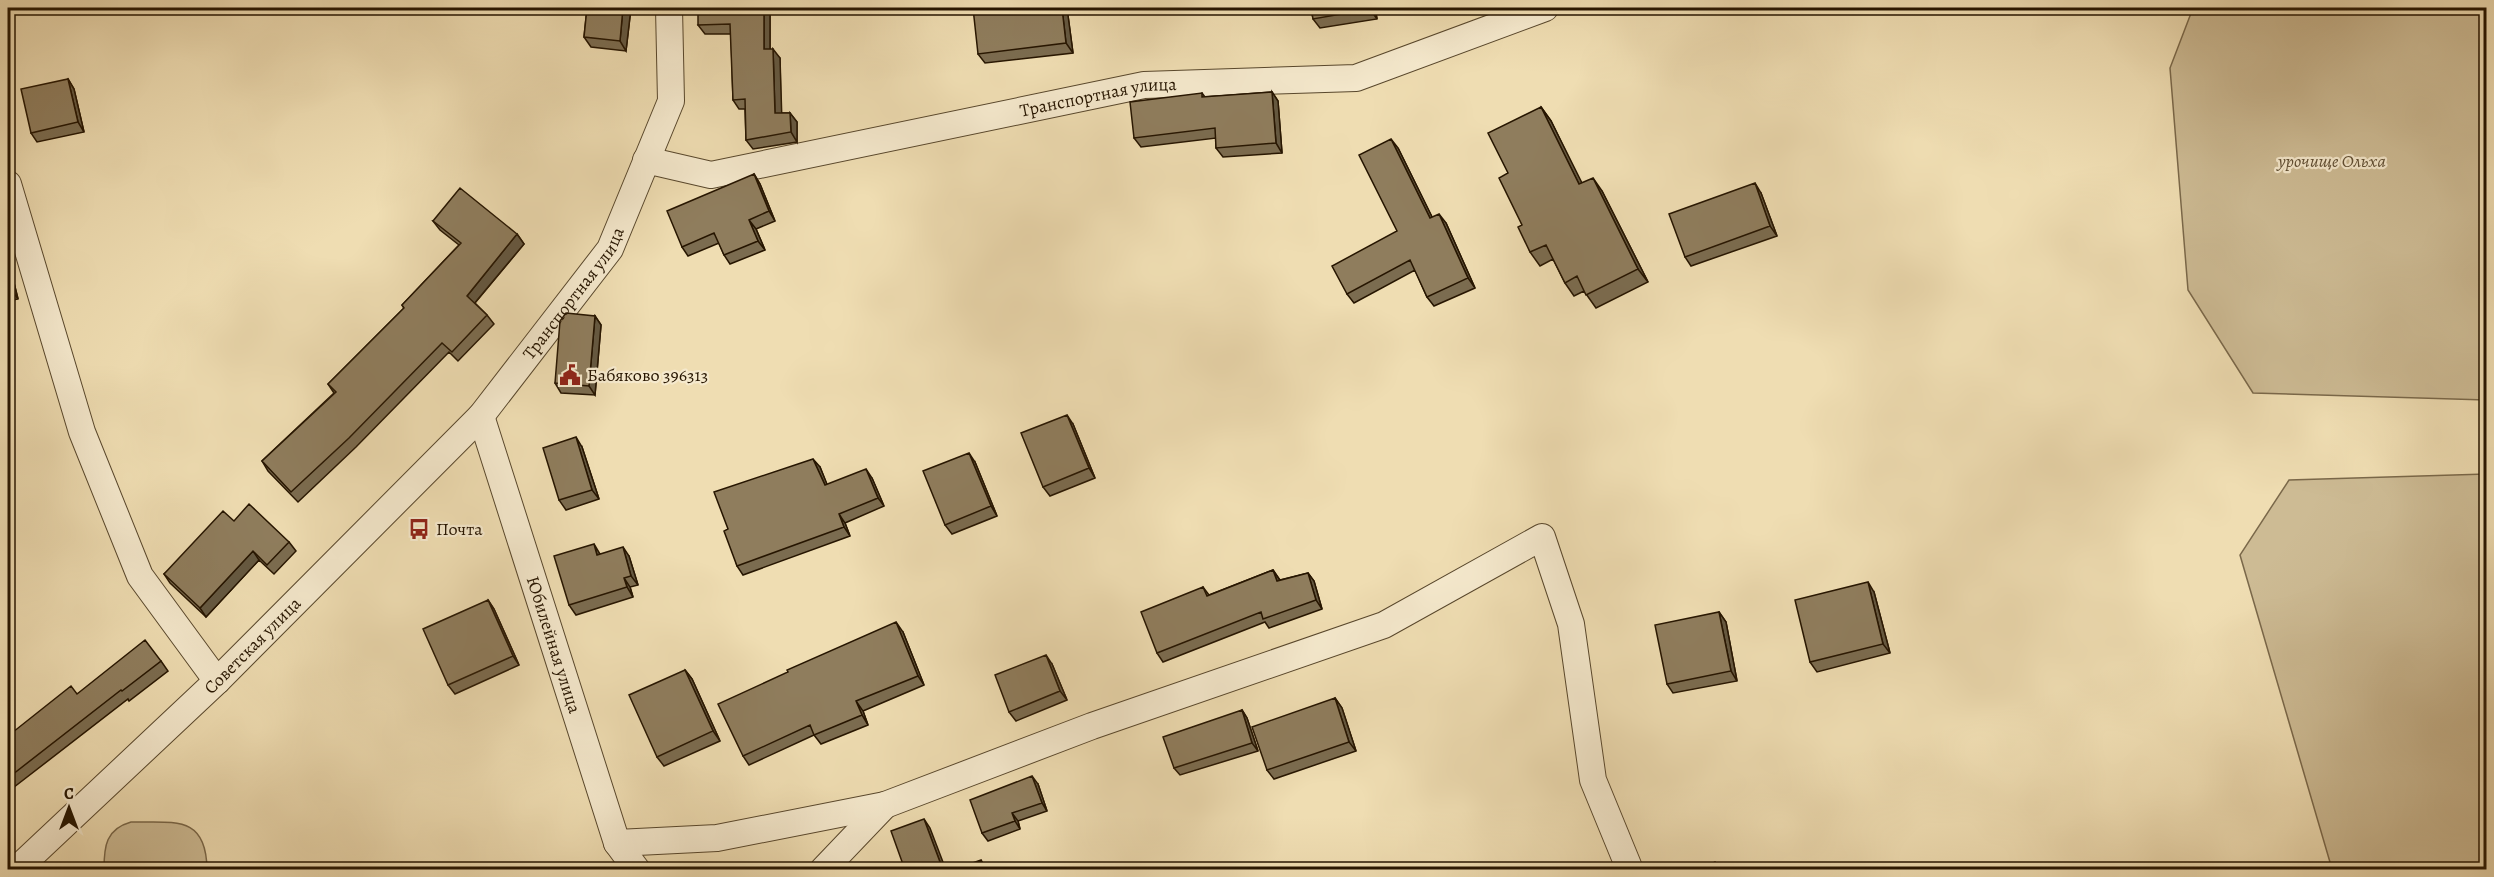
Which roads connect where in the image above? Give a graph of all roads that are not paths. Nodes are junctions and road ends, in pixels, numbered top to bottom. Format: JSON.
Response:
{"nodes":[{"id":1,"x":669,"y":8,"type":"edge"},
{"id":2,"x":1545,"y":8,"type":"edge"},
{"id":3,"x":646,"y":160,"type":"junction"},
{"id":4,"x":8,"y":184,"type":"edge"},
{"id":5,"x":481,"y":416,"type":"junction"},
{"id":6,"x":217,"y":681,"type":"junction"},
{"id":7,"x":885,"y":805,"type":"junction"},
{"id":8,"x":617,"y":843,"type":"junction"},
{"id":9,"x":16,"y":870,"type":"edge"},
{"id":10,"x":637,"y":870,"type":"edge"},
{"id":11,"x":823,"y":870,"type":"edge"},
{"id":12,"x":1630,"y":870,"type":"edge"}],
"edges":[{"from":1,"to":3,"type":"street","name":"Транспортная улица"},
{"from":2,"to":3,"type":"street","name":"Транспортная улица"},
{"from":3,"to":5,"type":"street","name":"Транспортная улица"},
{"from":4,"to":6,"type":"street"},
{"from":5,"to":6,"type":"street","name":"Советская улица"},
{"from":5,"to":8,"type":"street","name":"Юбилейная улица"},
{"from":6,"to":9,"type":"street","name":"Советская улица"},
{"from":7,"to":8,"type":"street"},
{"from":7,"to":11,"type":"street"},
{"from":7,"to":12,"type":"street"},
{"from":8,"to":10,"type":"street","name":"Юбилейная улица"}]}
